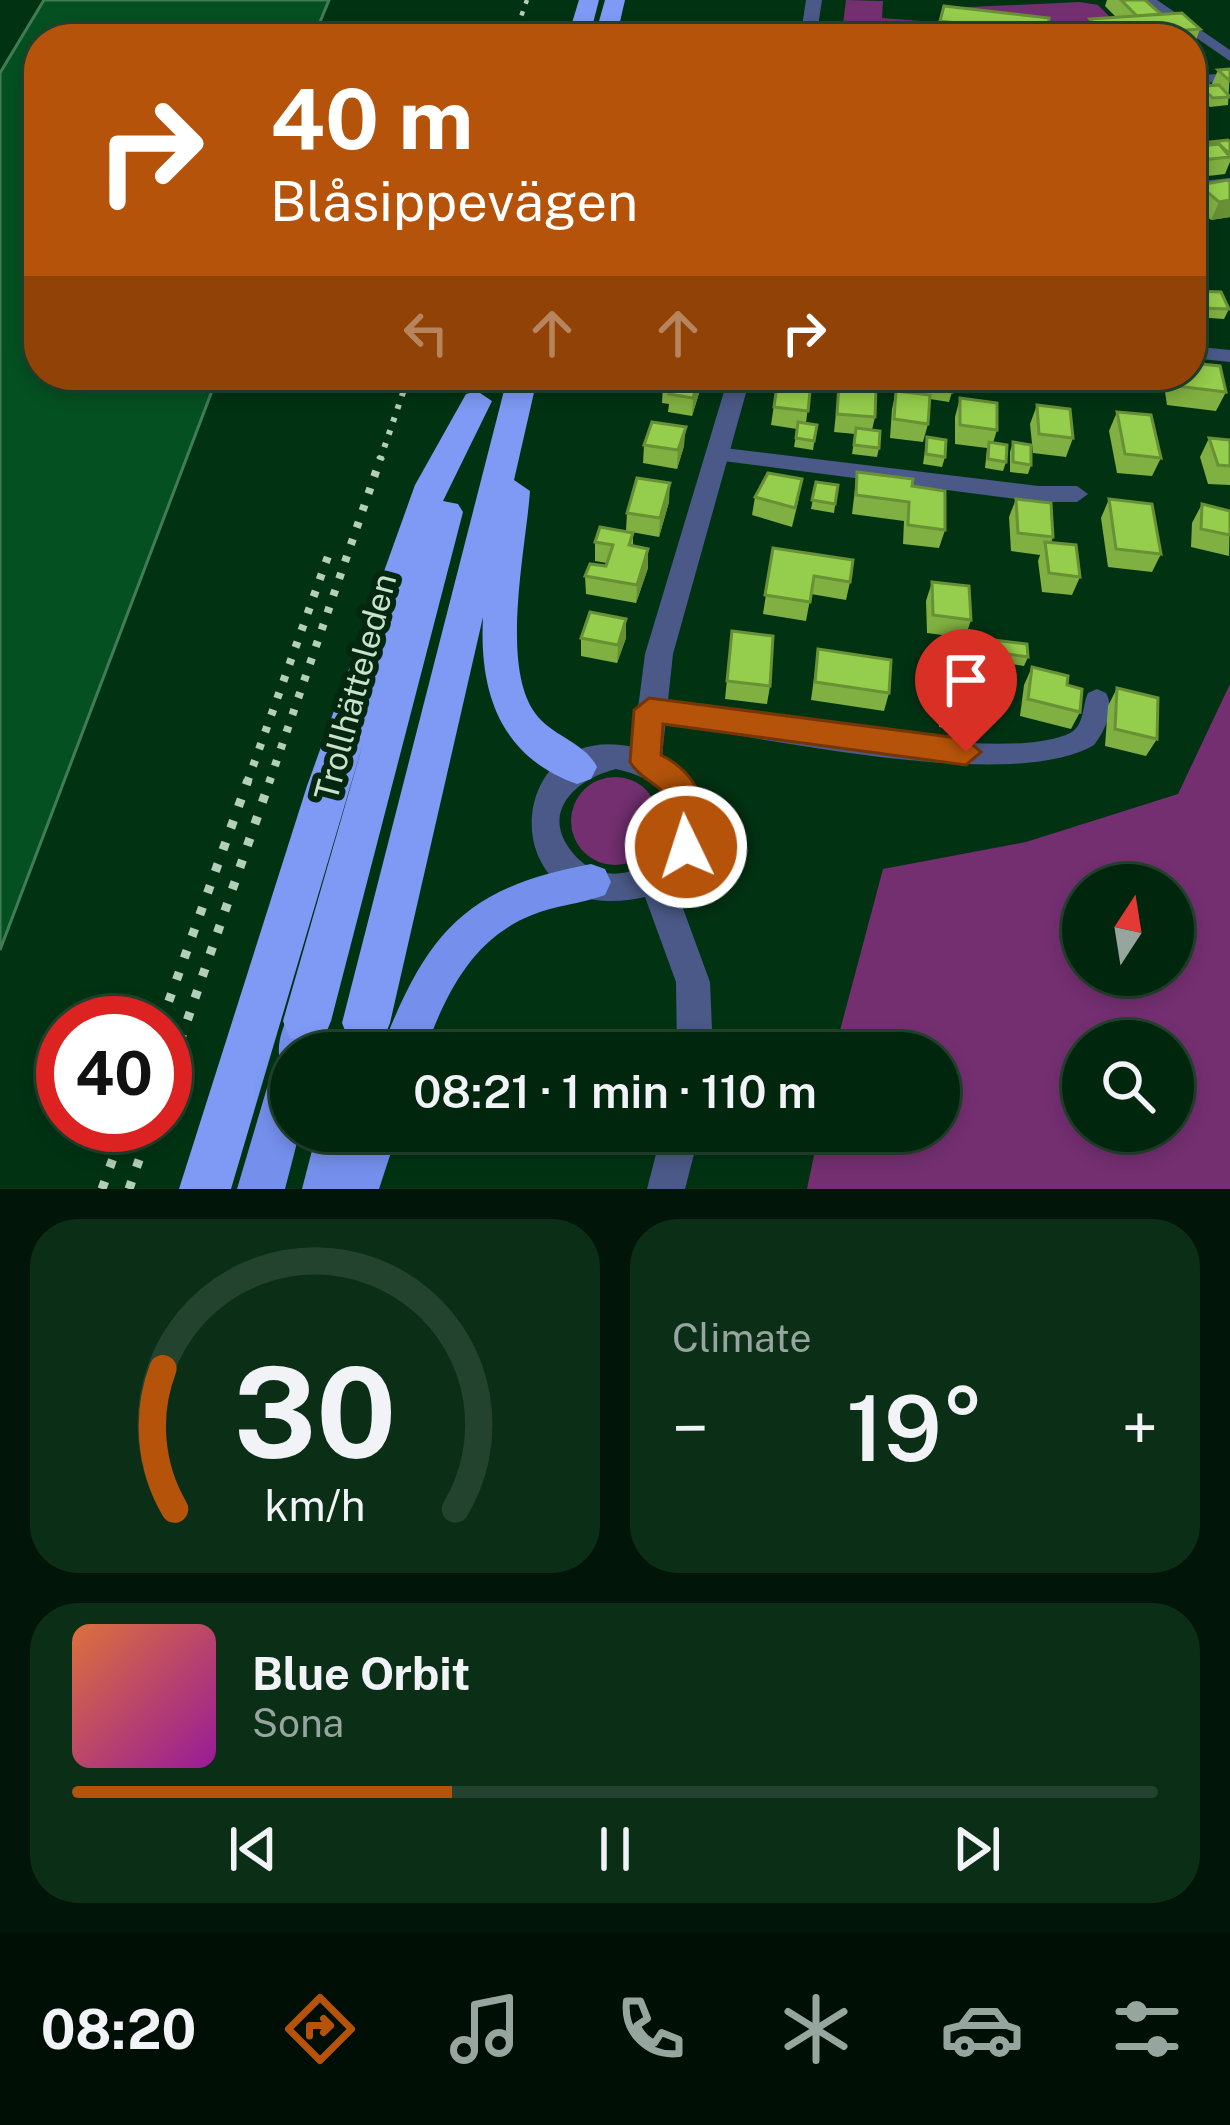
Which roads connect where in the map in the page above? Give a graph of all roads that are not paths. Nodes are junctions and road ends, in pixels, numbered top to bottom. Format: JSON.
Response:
{"nodes":[{"id":1,"x":1148,"y":0,"type":"edge"},
{"id":2,"x":1183,"y":24,"type":"edge"},
{"id":3,"x":499,"y":390,"type":"edge"},
{"id":4,"x":500,"y":390,"type":"edge"},
{"id":5,"x":500,"y":390,"type":"edge"},
{"id":6,"x":500,"y":390,"type":"edge"},
{"id":7,"x":735,"y":390,"type":"edge"},
{"id":8,"x":716,"y":454,"type":"junction"},
{"id":9,"x":1077,"y":494,"type":"dead end"},
{"id":10,"x":1096,"y":700,"type":"dead end"},
{"id":11,"x":649,"y":710,"type":"junction"},
{"id":12,"x":646,"y":762,"type":"junction"},
{"id":13,"x":577,"y":766,"type":"junction"},
{"id":14,"x":655,"y":878,"type":"junction"},
{"id":15,"x":591,"y":882,"type":"junction"},
{"id":16,"x":305,"y":1032,"type":"edge"},
{"id":17,"x":364,"y":1032,"type":"edge"},
{"id":18,"x":411,"y":1032,"type":"edge"},
{"id":19,"x":695,"y":1032,"type":"edge"},
{"id":20,"x":272,"y":1152,"type":"edge"},
{"id":21,"x":335,"y":1152,"type":"edge"},
{"id":22,"x":368,"y":1152,"type":"edge"},
{"id":23,"x":676,"y":1152,"type":"edge"},
{"id":24,"x":205,"y":1189,"type":"edge"},
{"id":25,"x":262,"y":1189,"type":"edge"},
{"id":26,"x":326,"y":1189,"type":"edge"},
{"id":27,"x":355,"y":1189,"type":"edge"},
{"id":28,"x":666,"y":1189,"type":"edge"}],
"edges":[{"from":1,"to":2,"type":"street"},
{"from":3,"to":24,"type":"highway"},
{"from":4,"to":13,"type":"highway"},
{"from":5,"to":16,"type":"highway","name":"Trollhätteleden"},
{"from":6,"to":17,"type":"highway"},
{"from":7,"to":8,"type":"street"},
{"from":8,"to":9,"type":"street"},
{"from":8,"to":11,"type":"street"},
{"from":10,"to":11,"type":"street"},
{"from":11,"to":12,"type":"street"},
{"from":12,"to":13,"type":"street"},
{"from":12,"to":14,"type":"street"},
{"from":13,"to":15,"type":"street"},
{"from":14,"to":15,"type":"street"},
{"from":14,"to":19,"type":"street"},
{"from":15,"to":18,"type":"highway"},
{"from":20,"to":25,"type":"highway"},
{"from":21,"to":26,"type":"highway"},
{"from":22,"to":27,"type":"highway"},
{"from":23,"to":28,"type":"street"}]}
